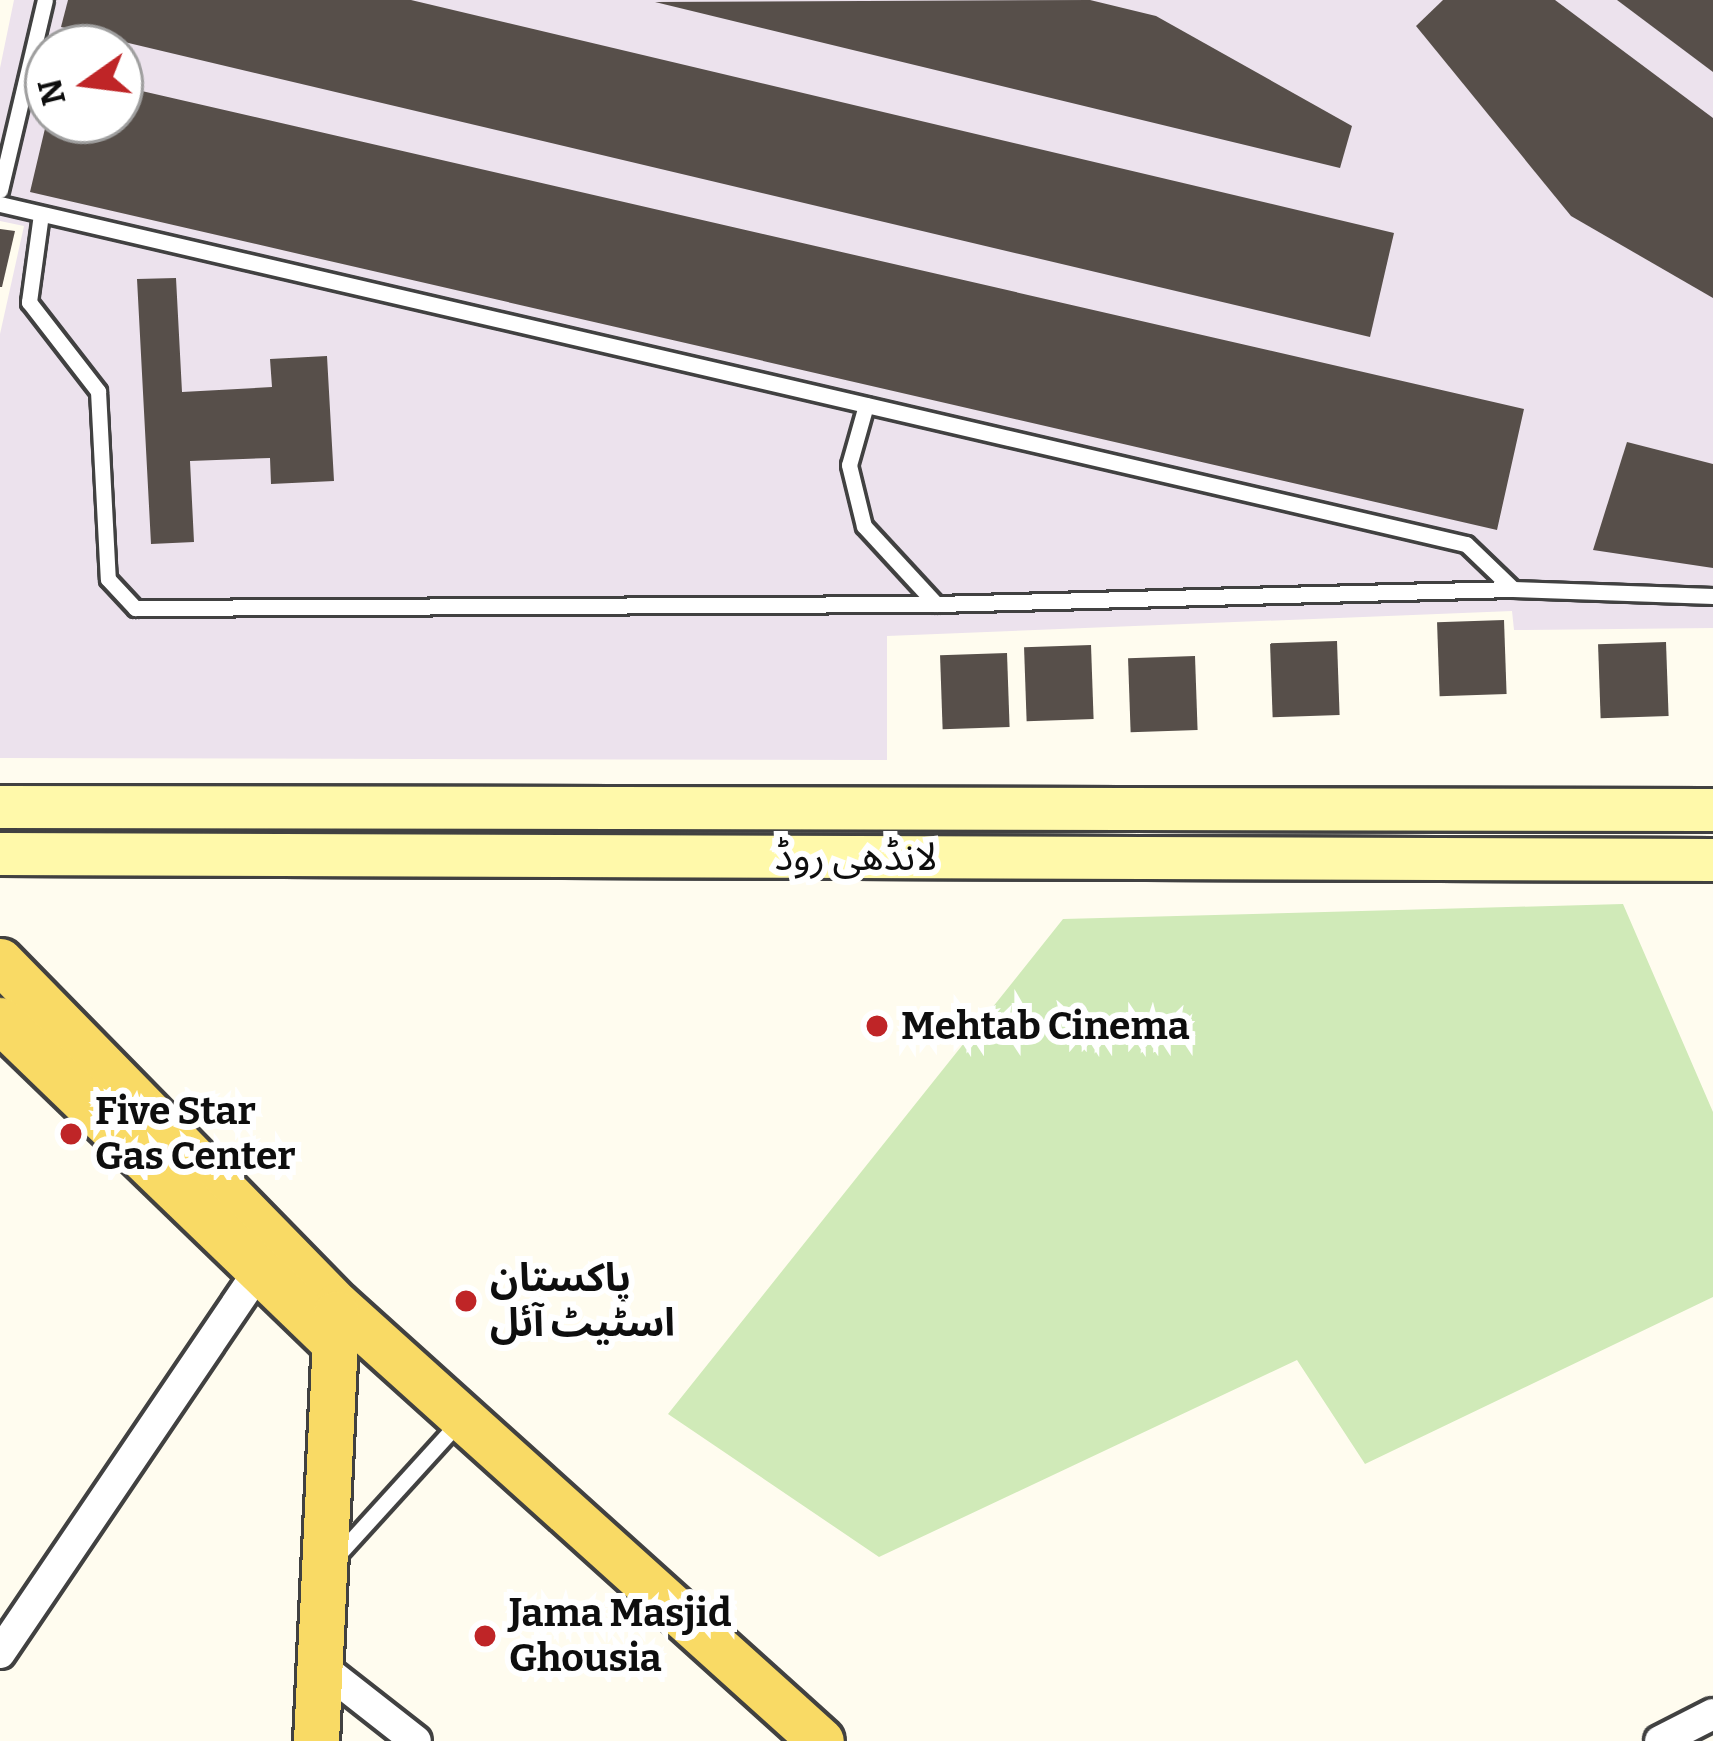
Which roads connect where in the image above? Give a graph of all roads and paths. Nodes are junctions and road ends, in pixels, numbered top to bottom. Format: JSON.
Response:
{"nodes":[{"id":1,"x":45,"y":0,"type":"edge"},
{"id":2,"x":0,"y":190,"type":"edge"},
{"id":3,"x":0,"y":205,"type":"edge"},
{"id":4,"x":41,"y":214,"type":"junction"},
{"id":5,"x":866,"y":405,"type":"junction"},
{"id":6,"x":1513,"y":589,"type":"junction"},
{"id":7,"x":1713,"y":596,"type":"edge"},
{"id":8,"x":937,"y":604,"type":"junction"},
{"id":9,"x":0,"y":807,"type":"edge"},
{"id":10,"x":996,"y":809,"type":"junction"},
{"id":11,"x":1068,"y":809,"type":"junction"},
{"id":12,"x":1713,"y":810,"type":"edge"},
{"id":13,"x":0,"y":854,"type":"edge"},
{"id":14,"x":999,"y":857,"type":"junction"},
{"id":15,"x":1067,"y":857,"type":"junction"},
{"id":16,"x":1713,"y":860,"type":"edge"},
{"id":17,"x":0,"y":962,"type":"edge"},
{"id":18,"x":0,"y":1020,"type":"edge"},
{"id":19,"x":256,"y":1275,"type":"junction"},
{"id":20,"x":335,"y":1323,"type":"junction"},
{"id":21,"x":460,"y":1420,"type":"junction"},
{"id":22,"x":323,"y":1571,"type":"junction"},
{"id":23,"x":0,"y":1653,"type":"edge"},
{"id":24,"x":319,"y":1665,"type":"junction"},
{"id":25,"x":1713,"y":1714,"type":"edge"},
{"id":26,"x":316,"y":1741,"type":"edge"},
{"id":27,"x":416,"y":1741,"type":"edge"},
{"id":28,"x":820,"y":1741,"type":"edge"},
{"id":29,"x":1660,"y":1741,"type":"edge"}],
"edges":[{"from":1,"to":2,"type":"lane"},
{"from":3,"to":4,"type":"lane"},
{"from":4,"to":5,"type":"lane"},
{"from":4,"to":8,"type":"lane"},
{"from":5,"to":6,"type":"lane"},
{"from":5,"to":8,"type":"lane"},
{"from":6,"to":7,"type":"lane"},
{"from":6,"to":8,"type":"lane"},
{"from":9,"to":10,"type":"main road","name":"لانڈھی روڈ"},
{"from":10,"to":11,"type":"main road","name":"لانڈھی روڈ"},
{"from":10,"to":14,"type":"main road"},
{"from":11,"to":12,"type":"main road","name":"لانڈھی روڈ"},
{"from":11,"to":15,"type":"main road"},
{"from":13,"to":14,"type":"main road","name":"لانڈھی روڈ"},
{"from":14,"to":15,"type":"main road","name":"لانڈھی روڈ"},
{"from":15,"to":16,"type":"main road","name":"لانڈھی روڈ"},
{"from":17,"to":20,"type":"main road"},
{"from":18,"to":19,"type":"main road"},
{"from":19,"to":20,"type":"main road"},
{"from":19,"to":23,"type":"street"},
{"from":20,"to":21,"type":"main road"},
{"from":20,"to":22,"type":"main road"},
{"from":21,"to":22,"type":"lane"},
{"from":21,"to":28,"type":"main road"},
{"from":22,"to":24,"type":"main road"},
{"from":24,"to":26,"type":"main road"},
{"from":24,"to":27,"type":"street"},
{"from":25,"to":29,"type":"street"}]}
